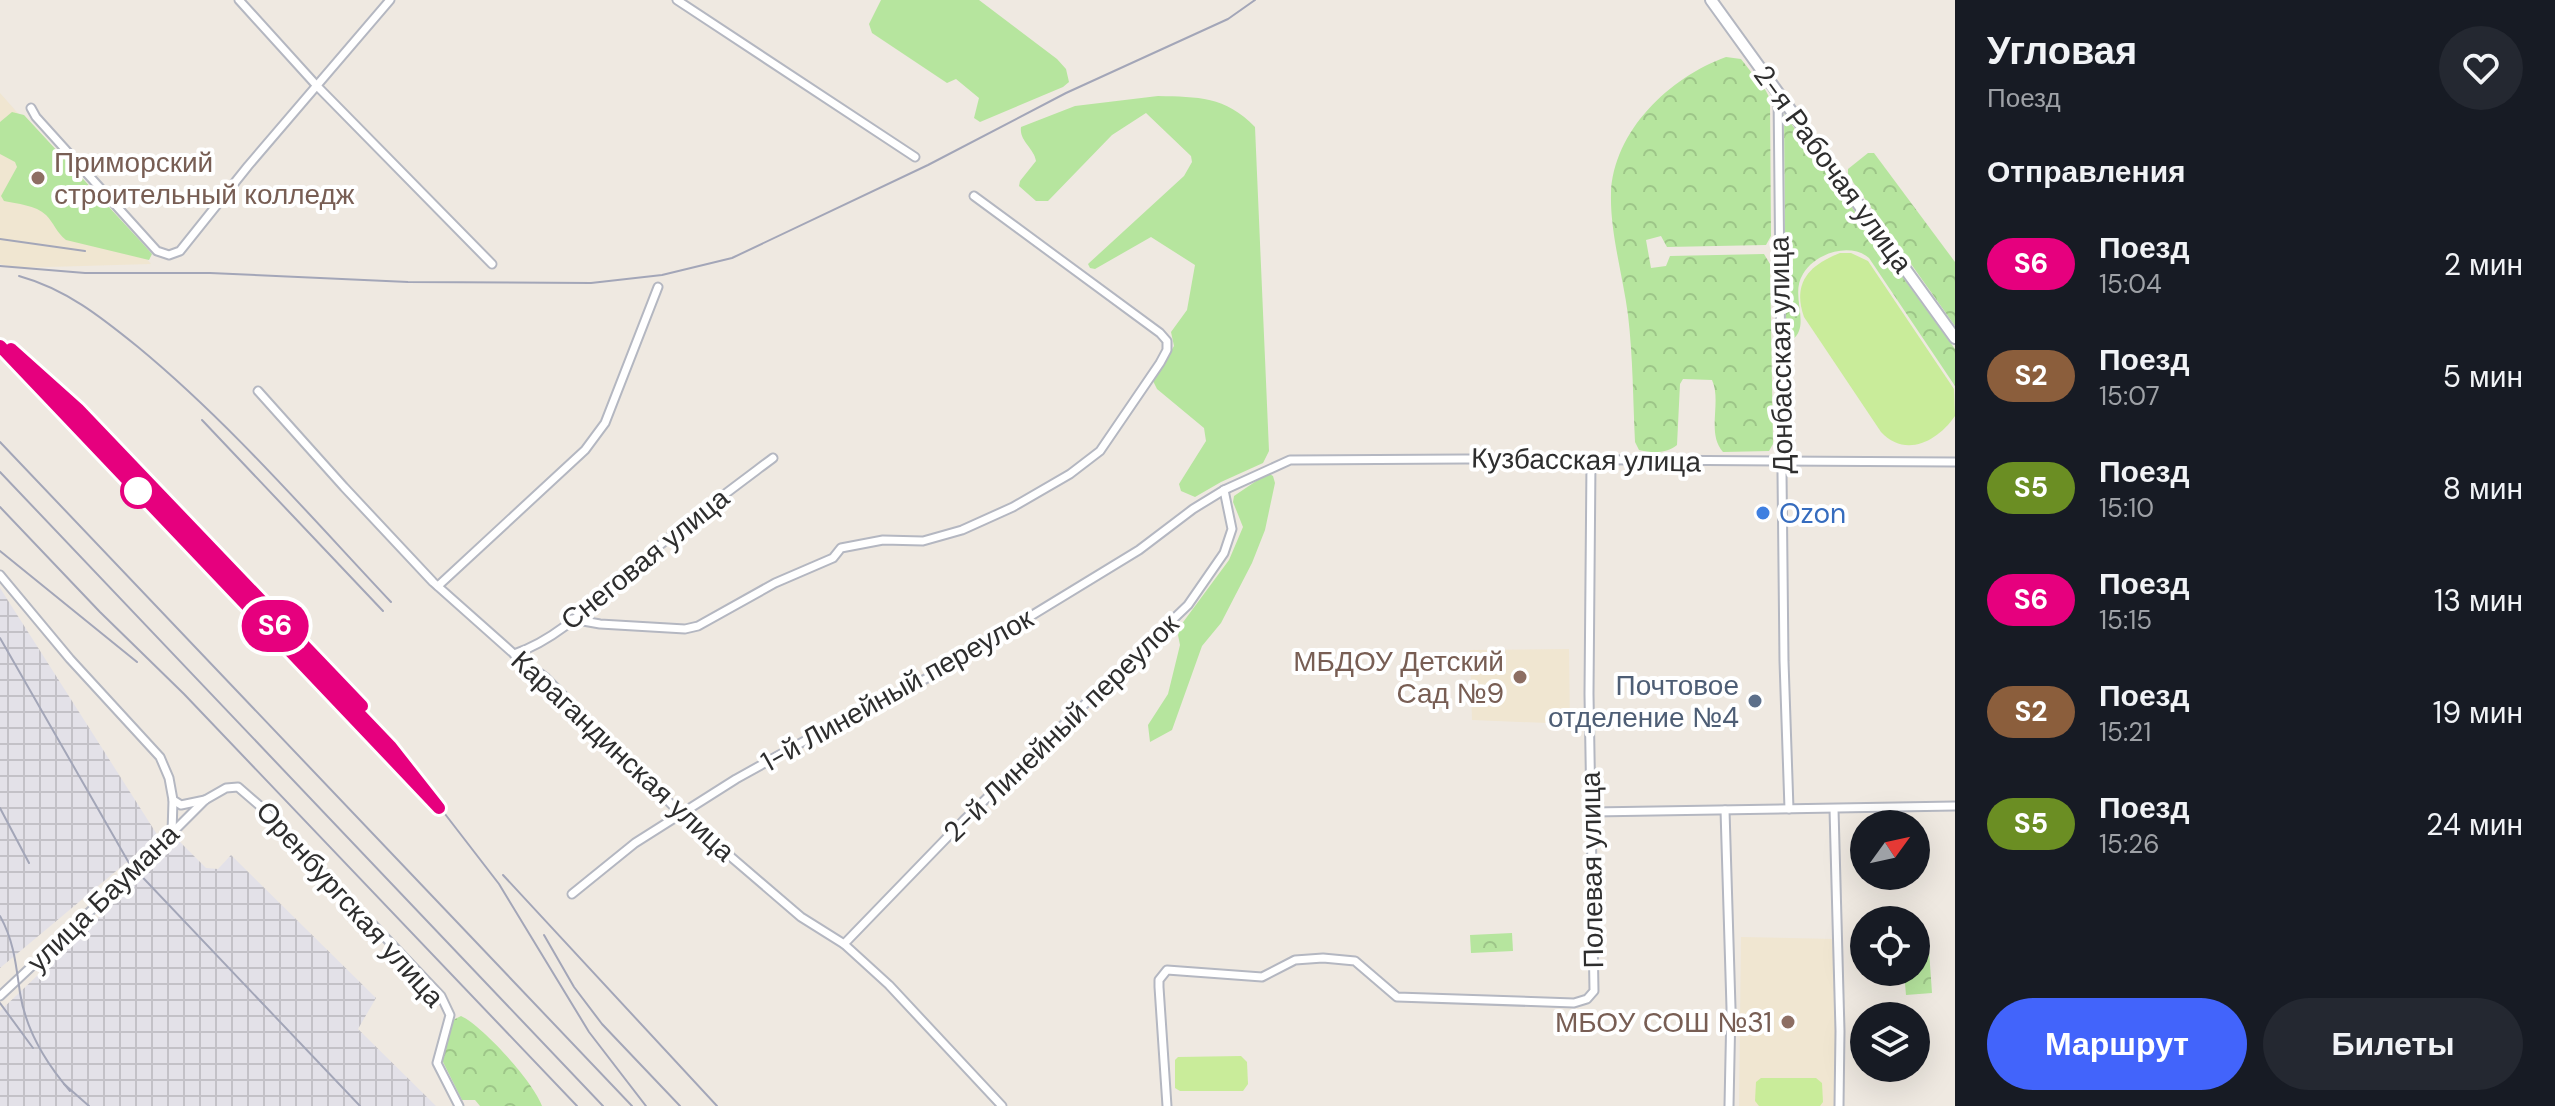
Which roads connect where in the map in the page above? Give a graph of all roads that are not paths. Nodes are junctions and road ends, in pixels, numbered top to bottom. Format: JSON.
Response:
{"nodes":[{"id":1,"x":239,"y":0,"type":"edge"},
{"id":2,"x":390,"y":0,"type":"edge"},
{"id":3,"x":677,"y":0,"type":"edge"},
{"id":4,"x":1711,"y":0,"type":"edge"},
{"id":5,"x":317,"y":86,"type":"junction"},
{"id":6,"x":1778,"y":92,"type":"junction"},
{"id":7,"x":31,"y":108,"type":"dead end"},
{"id":8,"x":915,"y":157,"type":"dead end"},
{"id":9,"x":974,"y":196,"type":"dead end"},
{"id":10,"x":492,"y":264,"type":"dead end"},
{"id":11,"x":658,"y":287,"type":"dead end"},
{"id":12,"x":1955,"y":338,"type":"edge"},
{"id":13,"x":258,"y":391,"type":"dead end"},
{"id":14,"x":773,"y":458,"type":"dead end"},
{"id":15,"x":1591,"y":461,"type":"junction"},
{"id":16,"x":1783,"y":462,"type":"junction"},
{"id":17,"x":1955,"y":462,"type":"edge"},
{"id":18,"x":1224,"y":490,"type":"junction"},
{"id":19,"x":0,"y":575,"type":"edge"},
{"id":20,"x":438,"y":586,"type":"junction"},
{"id":21,"x":572,"y":619,"type":"junction"},
{"id":22,"x":514,"y":654,"type":"junction"},
{"id":23,"x":173,"y":800,"type":"junction"},
{"id":24,"x":205,"y":800,"type":"junction"},
{"id":25,"x":1955,"y":806,"type":"edge"},
{"id":26,"x":1789,"y":809,"type":"junction"},
{"id":27,"x":1834,"y":809,"type":"junction"},
{"id":28,"x":1725,"y":810,"type":"junction"},
{"id":29,"x":1592,"y":812,"type":"junction"},
{"id":30,"x":681,"y":814,"type":"junction"},
{"id":31,"x":172,"y":833,"type":"junction"},
{"id":32,"x":572,"y":894,"type":"dead end"},
{"id":33,"x":844,"y":944,"type":"junction"},
{"id":34,"x":0,"y":996,"type":"edge"},
{"id":35,"x":459,"y":1106,"type":"edge"},
{"id":36,"x":1002,"y":1106,"type":"edge"},
{"id":37,"x":1167,"y":1106,"type":"edge"},
{"id":38,"x":1729,"y":1106,"type":"edge"},
{"id":39,"x":1839,"y":1106,"type":"edge"}],
"edges":[{"from":1,"to":5,"type":"street"},
{"from":2,"to":5,"type":"street"},
{"from":3,"to":8,"type":"street"},
{"from":4,"to":6,"type":"main road","name":"2-я Рабочая улица"},
{"from":5,"to":7,"type":"street"},
{"from":5,"to":10,"type":"street"},
{"from":6,"to":12,"type":"main road","name":"2-я Рабочая улица"},
{"from":6,"to":16,"type":"street","name":"Донбасская улица"},
{"from":9,"to":21,"type":"street"},
{"from":11,"to":20,"type":"street"},
{"from":13,"to":20,"type":"street","name":"Карагандинская улица"},
{"from":14,"to":21,"type":"street","name":"Снеговая улица"},
{"from":15,"to":16,"type":"street","name":"Кузбасская улица"},
{"from":15,"to":18,"type":"street","name":"Кузбасская улица"},
{"from":15,"to":29,"type":"street","name":"Полевая улица"},
{"from":16,"to":17,"type":"street","name":"Кузбасская улица"},
{"from":16,"to":26,"type":"street","name":"Донбасская улица"},
{"from":18,"to":30,"type":"street","name":"1-й Линейный переулок"},
{"from":18,"to":33,"type":"street","name":"2-й Линейный переулок"},
{"from":19,"to":23,"type":"street"},
{"from":20,"to":22,"type":"street","name":"Карагандинская улица"},
{"from":21,"to":22,"type":"street","name":"Снеговая улица"},
{"from":22,"to":30,"type":"street","name":"Карагандинская улица"},
{"from":23,"to":24,"type":"street"},
{"from":23,"to":31,"type":"street"},
{"from":24,"to":31,"type":"street","name":"улица Баумана"},
{"from":24,"to":35,"type":"street","name":"Оренбургская улица"},
{"from":25,"to":27,"type":"street"},
{"from":26,"to":27,"type":"street"},
{"from":26,"to":28,"type":"street"},
{"from":27,"to":39,"type":"street"},
{"from":28,"to":29,"type":"street"},
{"from":28,"to":38,"type":"street"},
{"from":29,"to":37,"type":"street","name":"Полевая улица"},
{"from":30,"to":32,"type":"street","name":"1-й Линейный переулок"},
{"from":30,"to":33,"type":"street","name":"Карагандинская улица"},
{"from":31,"to":34,"type":"street","name":"улица Баумана"},
{"from":33,"to":36,"type":"street","name":"Карагандинская улица"}]}
